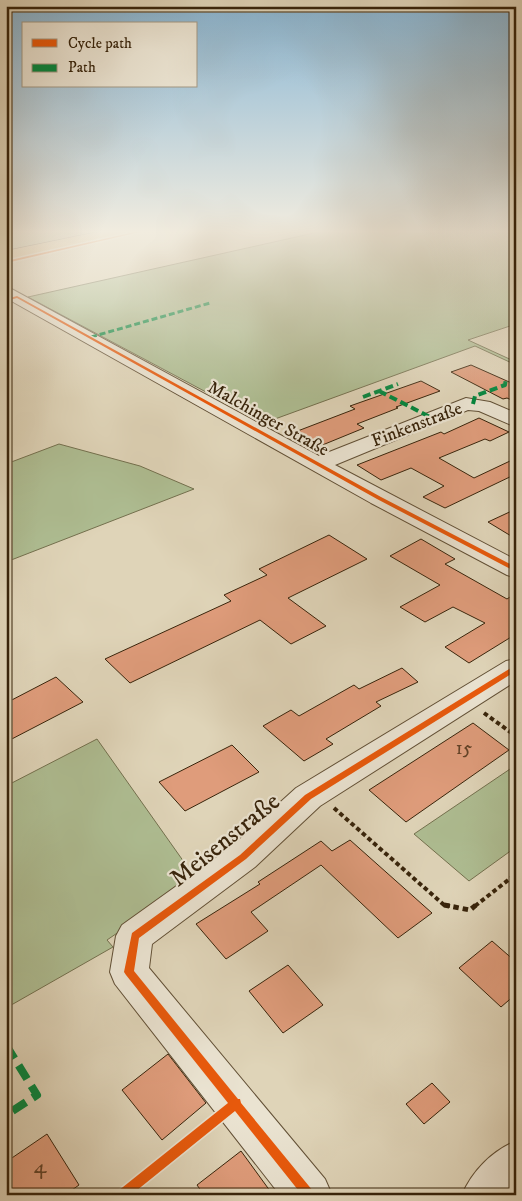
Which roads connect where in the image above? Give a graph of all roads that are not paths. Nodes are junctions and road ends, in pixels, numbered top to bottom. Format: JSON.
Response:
{"nodes":[{"id":1,"x":6,"y":291,"type":"edge"},
{"id":2,"x":516,"y":421,"type":"edge"},
{"id":3,"x":318,"y":464,"type":"junction"},
{"id":4,"x":516,"y":570,"type":"edge"},
{"id":5,"x":516,"y":668,"type":"edge"},
{"id":6,"x":516,"y":1163,"type":"edge"},
{"id":7,"x":309,"y":1195,"type":"edge"},
{"id":8,"x":485,"y":1195,"type":"edge"}],
"edges":[{"from":1,"to":3,"type":"street","name":"Malchinger Straße"},
{"from":2,"to":3,"type":"street","name":"Finkenstraße"},
{"from":3,"to":4,"type":"street","name":"Malchinger Straße"},
{"from":5,"to":7,"type":"street","name":"Meisenstraße"},
{"from":6,"to":8,"type":"street"}]}
